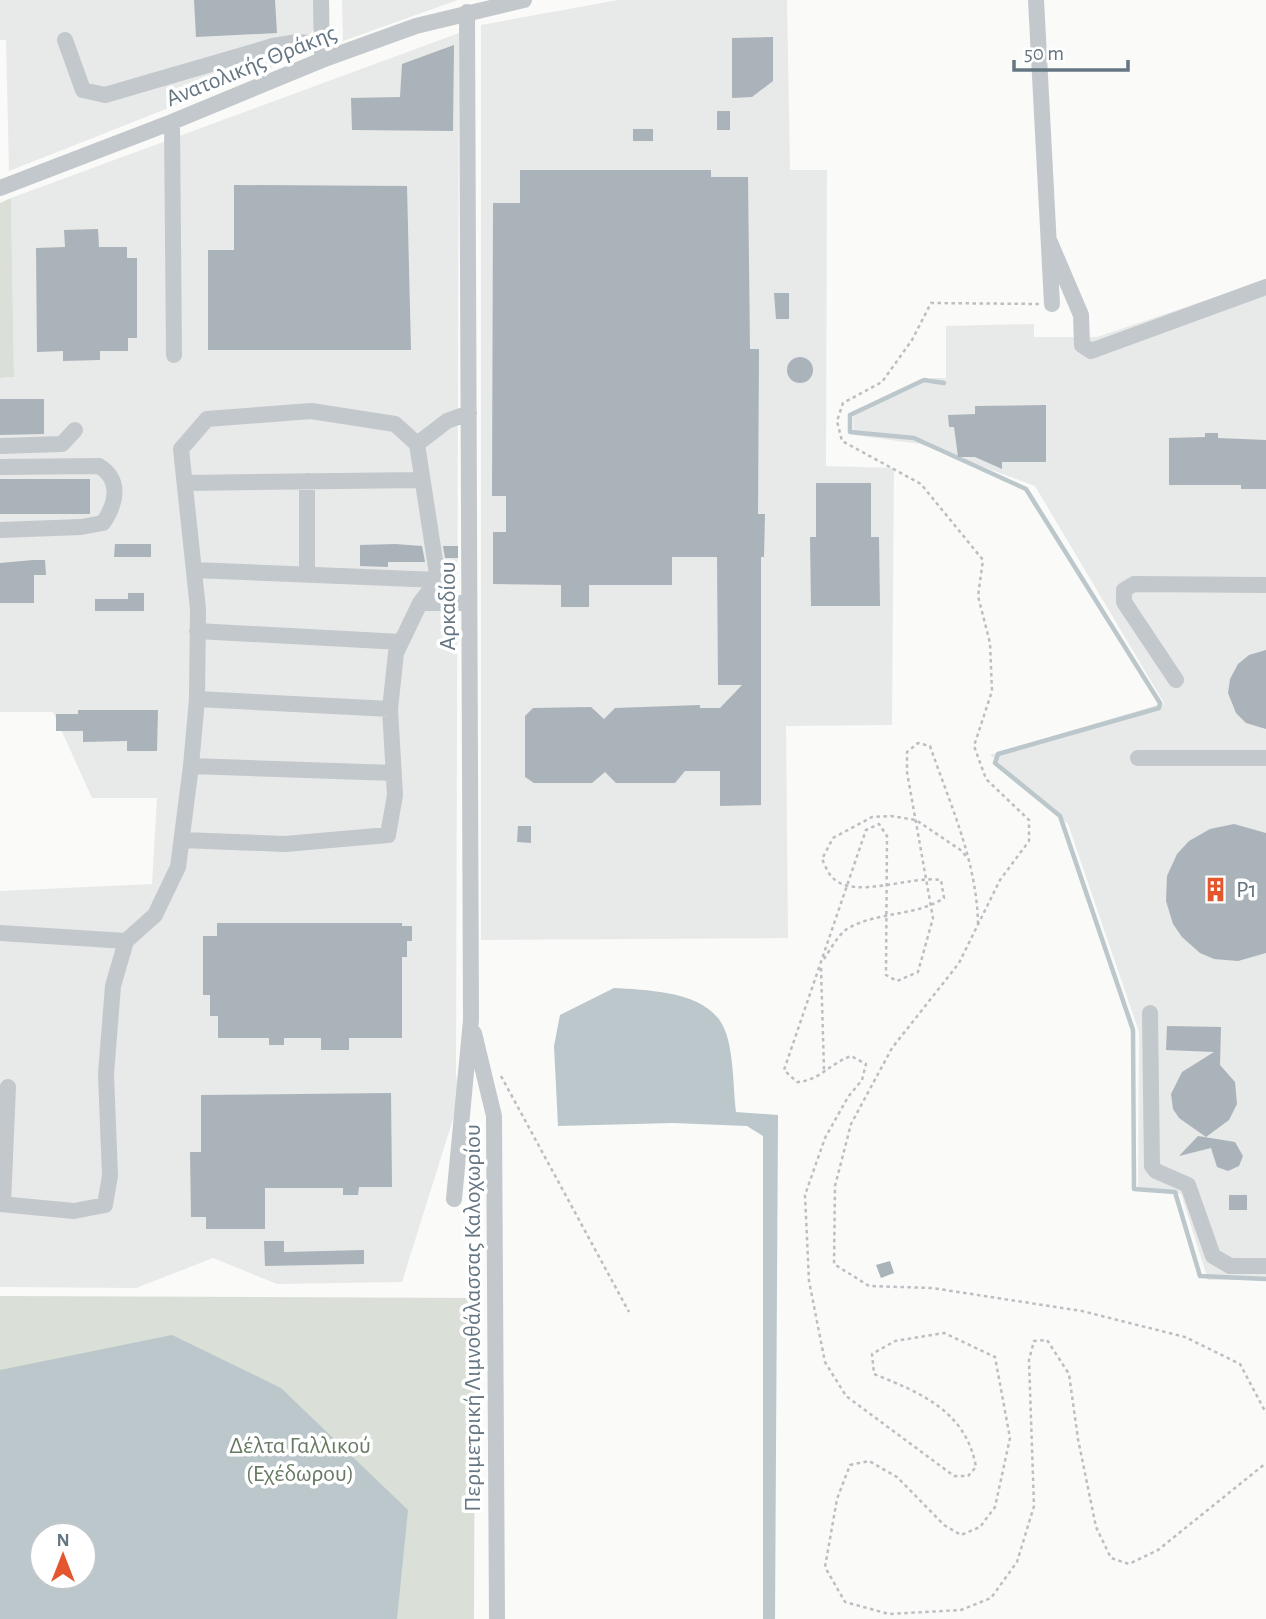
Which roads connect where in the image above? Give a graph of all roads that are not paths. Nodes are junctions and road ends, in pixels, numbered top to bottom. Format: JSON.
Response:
{"nodes":[{"id":1,"x":321,"y":0,"type":"edge"},
{"id":2,"x":524,"y":0,"type":"edge"},
{"id":3,"x":1035,"y":0,"type":"edge"},
{"id":4,"x":467,"y":12,"type":"junction"},
{"id":5,"x":65,"y":40,"type":"dead end"},
{"id":6,"x":322,"y":52,"type":"junction"},
{"id":7,"x":172,"y":122,"type":"junction"},
{"id":8,"x":0,"y":188,"type":"edge"},
{"id":9,"x":1049,"y":240,"type":"junction"},
{"id":10,"x":1266,"y":287,"type":"edge"},
{"id":11,"x":1052,"y":304,"type":"road end"},
{"id":12,"x":174,"y":355,"type":"dead end"},
{"id":13,"x":469,"y":413,"type":"junction"},
{"id":14,"x":75,"y":430,"type":"dead end"},
{"id":15,"x":417,"y":444,"type":"junction"},
{"id":16,"x":0,"y":446,"type":"edge"},
{"id":17,"x":0,"y":467,"type":"edge"},
{"id":18,"x":421,"y":480,"type":"junction"},
{"id":19,"x":307,"y":481,"type":"junction"},
{"id":20,"x":185,"y":483,"type":"junction"},
{"id":21,"x":0,"y":530,"type":"edge"},
{"id":22,"x":194,"y":570,"type":"junction"},
{"id":23,"x":307,"y":573,"type":"junction"},
{"id":24,"x":438,"y":580,"type":"junction"},
{"id":25,"x":1266,"y":585,"type":"edge"},
{"id":26,"x":420,"y":603,"type":"junction"},
{"id":27,"x":469,"y":603,"type":"junction"},
{"id":28,"x":197,"y":631,"type":"junction"},
{"id":29,"x":401,"y":642,"type":"junction"},
{"id":30,"x":1176,"y":680,"type":"dead end"},
{"id":31,"x":197,"y":699,"type":"junction"},
{"id":32,"x":390,"y":709,"type":"junction"},
{"id":33,"x":1138,"y":758,"type":"dead end"},
{"id":34,"x":1266,"y":758,"type":"edge"},
{"id":35,"x":191,"y":766,"type":"junction"},
{"id":36,"x":394,"y":774,"type":"junction"},
{"id":37,"x":182,"y":840,"type":"junction"},
{"id":38,"x":0,"y":933,"type":"edge"},
{"id":39,"x":126,"y":941,"type":"junction"},
{"id":40,"x":1150,"y":1013,"type":"dead end"},
{"id":41,"x":471,"y":1020,"type":"junction"},
{"id":42,"x":8,"y":1087,"type":"dead end"},
{"id":43,"x":454,"y":1199,"type":"dead end"},
{"id":44,"x":1,"y":1204,"type":"edge"},
{"id":45,"x":1266,"y":1266,"type":"edge"},
{"id":46,"x":497,"y":1619,"type":"edge"}],
"edges":[{"from":1,"to":6,"type":"street"},
{"from":2,"to":4,"type":"street","name":"Ανατολικής Θράκης"},
{"from":3,"to":9,"type":"street"},
{"from":4,"to":6,"type":"street","name":"Ανατολικής Θράκης"},
{"from":4,"to":13,"type":"street","name":"Αρκαδίου"},
{"from":5,"to":6,"type":"street"},
{"from":6,"to":7,"type":"street","name":"Ανατολικής Θράκης"},
{"from":7,"to":8,"type":"street","name":"Ανατολικής Θράκης"},
{"from":7,"to":12,"type":"street"},
{"from":9,"to":10,"type":"street"},
{"from":9,"to":11,"type":"street"},
{"from":13,"to":15,"type":"street"},
{"from":13,"to":27,"type":"street","name":"Αρκαδίου"},
{"from":14,"to":16,"type":"street"},
{"from":15,"to":18,"type":"street"},
{"from":15,"to":20,"type":"street"},
{"from":17,"to":21,"type":"street"},
{"from":18,"to":19,"type":"street"},
{"from":18,"to":24,"type":"street"},
{"from":19,"to":20,"type":"street"},
{"from":19,"to":23,"type":"street"},
{"from":20,"to":22,"type":"street"},
{"from":22,"to":23,"type":"street"},
{"from":22,"to":28,"type":"street"},
{"from":23,"to":24,"type":"street"},
{"from":24,"to":26,"type":"street"},
{"from":25,"to":30,"type":"street"},
{"from":26,"to":27,"type":"street"},
{"from":26,"to":29,"type":"street"},
{"from":27,"to":41,"type":"street","name":"Αρκαδίου"},
{"from":28,"to":29,"type":"street"},
{"from":28,"to":31,"type":"street"},
{"from":29,"to":32,"type":"street"},
{"from":31,"to":32,"type":"street"},
{"from":31,"to":35,"type":"street"},
{"from":32,"to":36,"type":"street"},
{"from":33,"to":34,"type":"street"},
{"from":35,"to":36,"type":"street"},
{"from":35,"to":37,"type":"street"},
{"from":36,"to":37,"type":"street"},
{"from":37,"to":39,"type":"street"},
{"from":38,"to":39,"type":"street"},
{"from":39,"to":44,"type":"street"},
{"from":40,"to":45,"type":"street"},
{"from":41,"to":43,"type":"street","name":"Αρκαδίου"},
{"from":41,"to":46,"type":"street","name":"Περιμετρική Λιμνοθάλασσας Καλοχωρίου"},
{"from":42,"to":44,"type":"street"}]}
